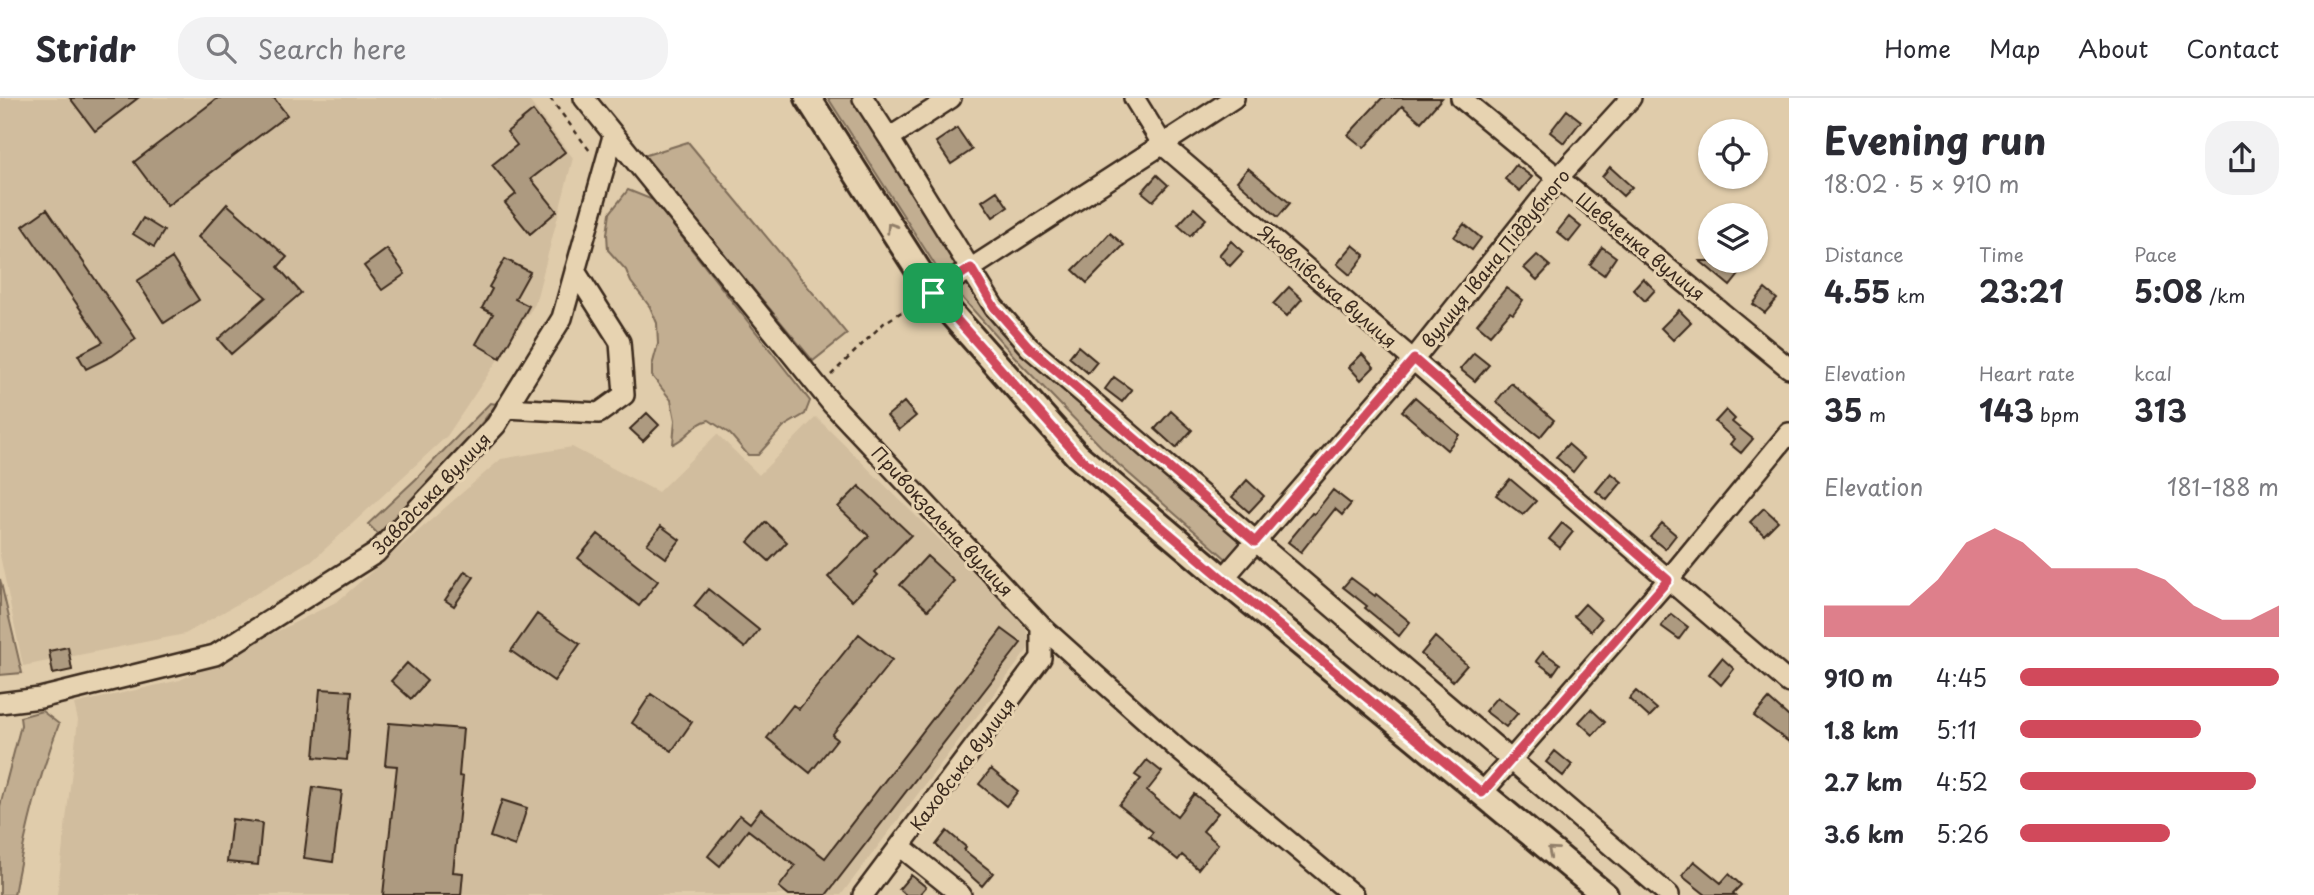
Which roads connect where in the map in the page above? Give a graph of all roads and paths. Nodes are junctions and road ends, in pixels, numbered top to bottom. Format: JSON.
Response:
{"nodes":[{"id":1,"x":550,"y":98,"type":"edge"},
{"id":2,"x":808,"y":98,"type":"edge"},
{"id":3,"x":863,"y":98,"type":"edge"},
{"id":4,"x":951,"y":98,"type":"edge"},
{"id":5,"x":1134,"y":98,"type":"edge"},
{"id":6,"x":1234,"y":98,"type":"edge"},
{"id":7,"x":1461,"y":98,"type":"edge"},
{"id":8,"x":1631,"y":98,"type":"edge"},
{"id":9,"x":592,"y":103,"type":"edge"},
{"id":10,"x":613,"y":136,"type":"junction"},
{"id":11,"x":889,"y":138,"type":"junction"},
{"id":12,"x":1163,"y":145,"type":"junction"},
{"id":13,"x":604,"y":169,"type":"junction"},
{"id":14,"x":1558,"y":178,"type":"junction"},
{"id":15,"x":971,"y":268,"type":"junction"},
{"id":16,"x":575,"y":271,"type":"junction"},
{"id":17,"x":933,"y":293,"type":"junction"},
{"id":18,"x":1414,"y":359,"type":"junction"},
{"id":19,"x":1789,"y":368,"type":"edge"},
{"id":20,"x":819,"y":387,"type":"junction"},
{"id":21,"x":506,"y":408,"type":"junction"},
{"id":22,"x":1789,"y":433,"type":"edge"},
{"id":23,"x":1255,"y":542,"type":"junction"},
{"id":24,"x":1223,"y":579,"type":"junction"},
{"id":25,"x":1668,"y":580,"type":"junction"},
{"id":26,"x":1041,"y":626,"type":"junction"},
{"id":27,"x":1789,"y":683,"type":"edge"},
{"id":28,"x":0,"y":703,"type":"edge"},
{"id":29,"x":1511,"y":760,"type":"junction"},
{"id":30,"x":1482,"y":793,"type":"junction"},
{"id":31,"x":900,"y":846,"type":"junction"},
{"id":32,"x":863,"y":895,"type":"edge"},
{"id":33,"x":961,"y":895,"type":"edge"},
{"id":34,"x":1353,"y":895,"type":"edge"},
{"id":35,"x":1605,"y":895,"type":"edge"},
{"id":36,"x":1669,"y":895,"type":"edge"}],
"edges":[{"from":1,"to":13,"type":"path"},
{"from":17,"to":2,"type":"main road","one_way":true},
{"from":3,"to":11,"type":"street"},
{"from":4,"to":11,"type":"street"},
{"from":5,"to":12,"type":"street","name":"Яковлівська вулиця"},
{"from":6,"to":12,"type":"street"},
{"from":7,"to":14,"type":"street","name":"Шевченка вулиця"},
{"from":8,"to":14,"type":"street","name":"вулиця Івана Піддубного"},
{"from":9,"to":10,"type":"street","name":"Привокзальна вулиця"},
{"from":10,"to":13,"type":"street","name":"Заводська вулиця"},
{"from":10,"to":20,"type":"street","name":"Привокзальна вулиця"},
{"from":11,"to":15,"type":"street"},
{"from":12,"to":15,"type":"street"},
{"from":12,"to":18,"type":"street","name":"Яковлівська вулиця"},
{"from":13,"to":16,"type":"street","name":"Заводська вулиця"},
{"from":14,"to":18,"type":"street","name":"вулиця Івана Піддубного"},
{"from":14,"to":19,"type":"street","name":"Шевченка вулиця"},
{"from":15,"to":17,"type":"street"},
{"from":15,"to":23,"type":"street"},
{"from":16,"to":21,"type":"street","name":"Заводська вулиця"},
{"from":16,"to":21,"type":"street"},
{"from":17,"to":20,"type":"path"},
{"from":17,"to":24,"type":"main road"},
{"from":18,"to":23,"type":"street","name":"вулиця Івана Піддубного"},
{"from":18,"to":25,"type":"street","name":"Яковлівська вулиця"},
{"from":20,"to":26,"type":"street","name":"Привокзальна вулиця"},
{"from":21,"to":28,"type":"street","name":"Заводська вулиця"},
{"from":22,"to":25,"type":"street"},
{"from":23,"to":24,"type":"street","name":"вулиця Івана Піддубного"},
{"from":23,"to":29,"type":"street"},
{"from":24,"to":30,"type":"main road"},
{"from":25,"to":27,"type":"street","name":"Яковлівська вулиця"},
{"from":25,"to":29,"type":"street"},
{"from":26,"to":31,"type":"street","name":"Каховська вулиця"},
{"from":26,"to":34,"type":"street","name":"Привокзальна вулиця"},
{"from":29,"to":30,"type":"street"},
{"from":29,"to":36,"type":"street"},
{"from":35,"to":30,"type":"main road","one_way":true},
{"from":31,"to":32,"type":"street","name":"Каховська вулиця"},
{"from":31,"to":33,"type":"street"}]}
